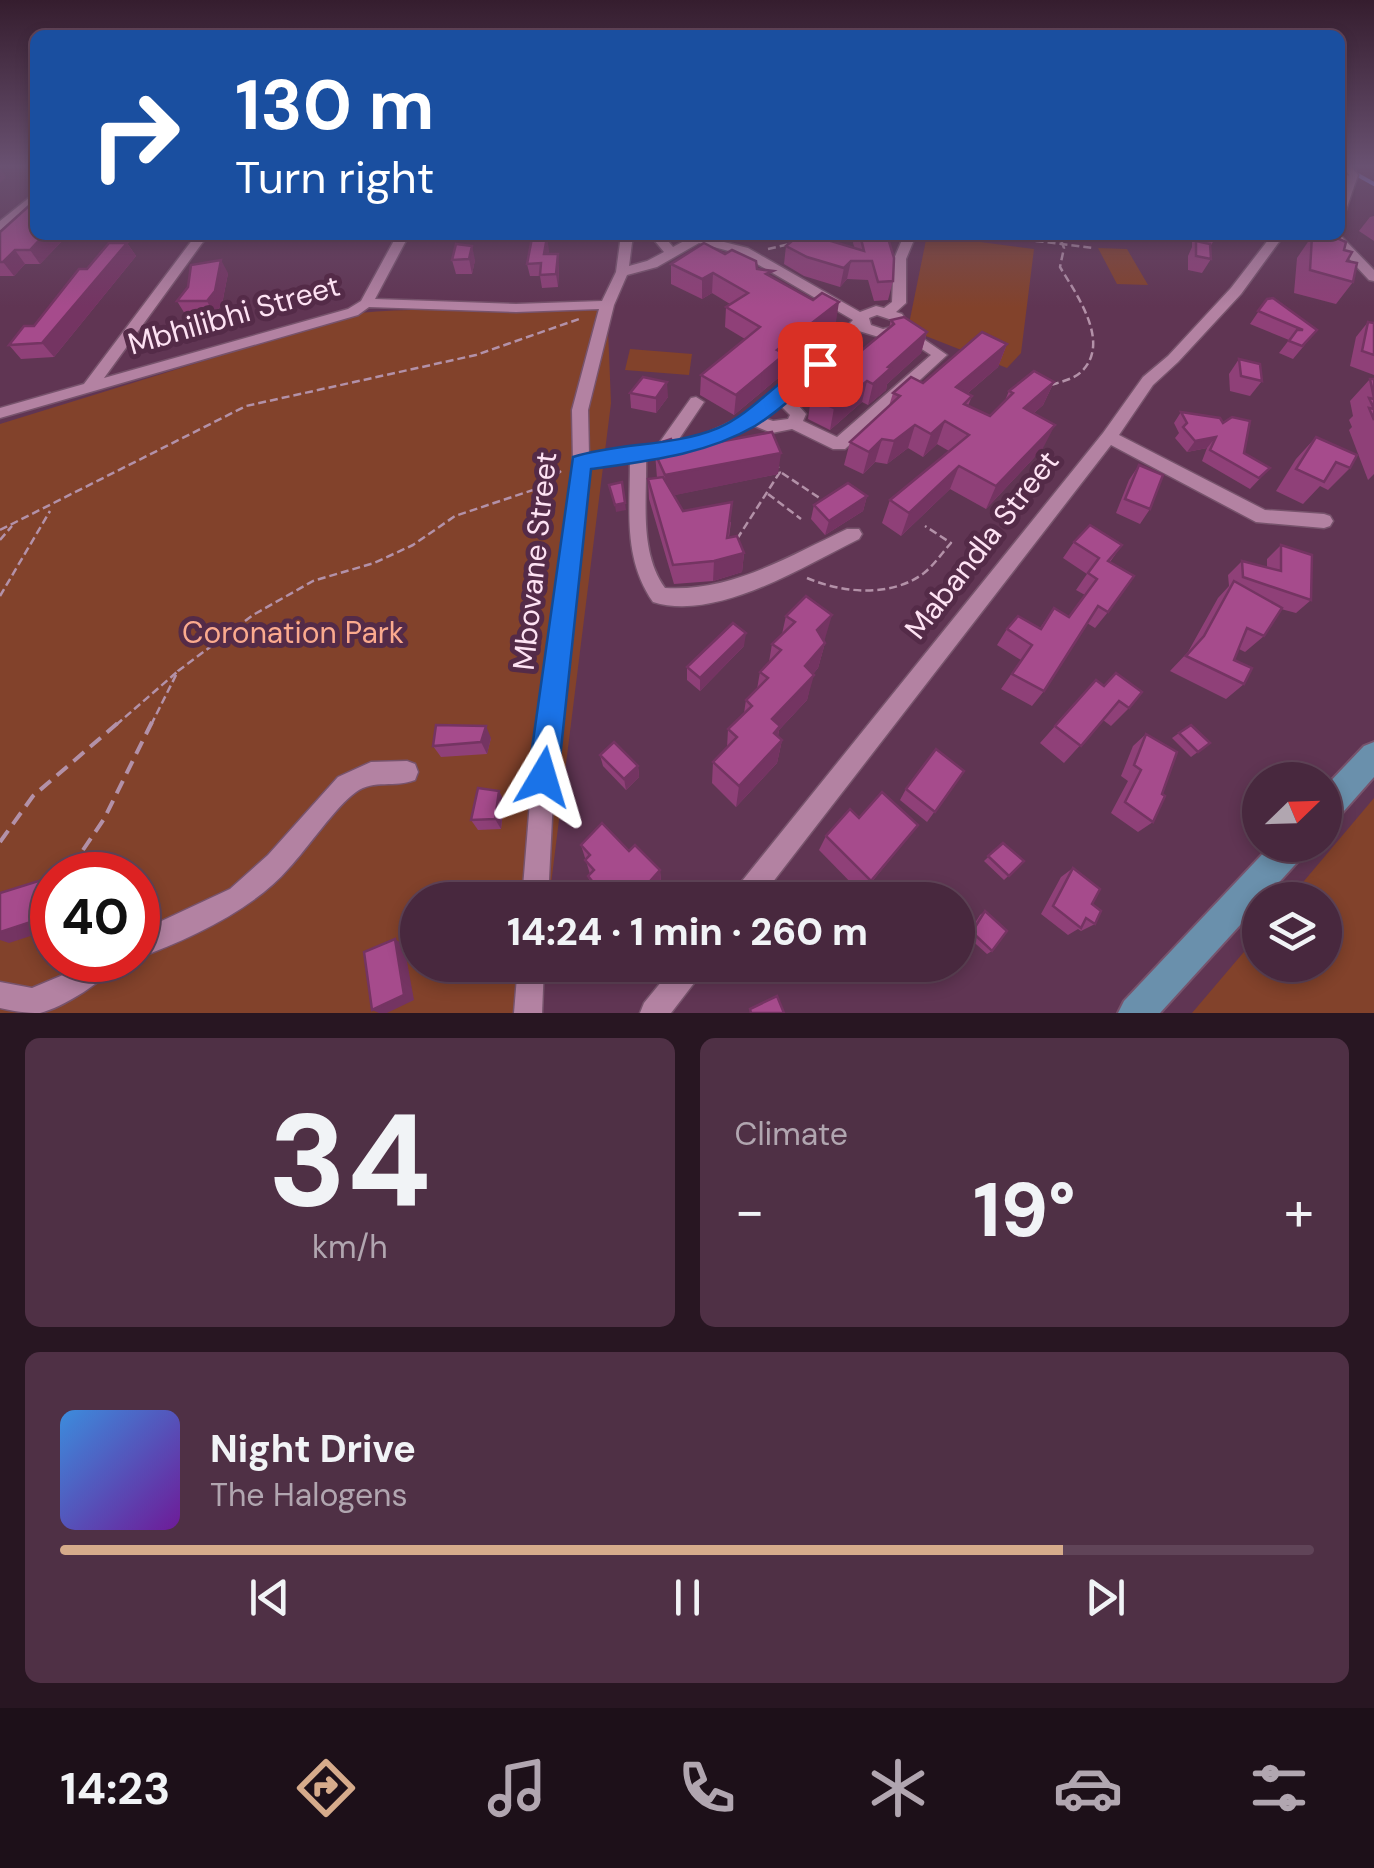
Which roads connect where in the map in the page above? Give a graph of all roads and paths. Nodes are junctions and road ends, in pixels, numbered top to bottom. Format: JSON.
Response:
{"nodes":[{"id":1,"x":198,"y":240,"type":"edge"},
{"id":2,"x":400,"y":240,"type":"edge"},
{"id":3,"x":626,"y":240,"type":"edge"},
{"id":4,"x":661,"y":240,"type":"edge"},
{"id":5,"x":695,"y":240,"type":"edge"},
{"id":6,"x":709,"y":240,"type":"edge"},
{"id":7,"x":832,"y":240,"type":"edge"},
{"id":8,"x":908,"y":240,"type":"edge"},
{"id":9,"x":1028,"y":240,"type":"edge"},
{"id":10,"x":1061,"y":240,"type":"edge"},
{"id":11,"x":1274,"y":240,"type":"edge"},
{"id":12,"x":1338,"y":240,"type":"edge"},
{"id":13,"x":888,"y":243,"type":"edge"},
{"id":14,"x":792,"y":244,"type":"edge"},
{"id":15,"x":817,"y":244,"type":"edge"},
{"id":16,"x":1092,"y":248,"type":"dead end"},
{"id":17,"x":901,"y":253,"type":"junction"},
{"id":18,"x":674,"y":254,"type":"junction"},
{"id":19,"x":755,"y":256,"type":"junction"},
{"id":20,"x":622,"y":272,"type":"junction"},
{"id":21,"x":782,"y":272,"type":"junction"},
{"id":22,"x":1374,"y":277,"type":"edge"},
{"id":23,"x":763,"y":283,"type":"edge"},
{"id":24,"x":366,"y":302,"type":"junction"},
{"id":25,"x":607,"y":305,"type":"junction"},
{"id":26,"x":888,"y":312,"type":"junction"},
{"id":27,"x":862,"y":319,"type":"junction"},
{"id":28,"x":899,"y":328,"type":"junction"},
{"id":29,"x":90,"y":386,"type":"junction"},
{"id":30,"x":1046,"y":386,"type":"edge"},
{"id":31,"x":780,"y":396,"type":"junction"},
{"id":32,"x":696,"y":402,"type":"dead end"},
{"id":33,"x":0,"y":413,"type":"edge"},
{"id":34,"x":752,"y":419,"type":"junction"},
{"id":35,"x":788,"y":425,"type":"junction"},
{"id":36,"x":1109,"y":437,"type":"junction"},
{"id":37,"x":662,"y":451,"type":"junction"},
{"id":38,"x":638,"y":454,"type":"junction"},
{"id":39,"x":581,"y":462,"type":"junction"},
{"id":40,"x":561,"y":471,"type":"dead end"},
{"id":41,"x":780,"y":472,"type":"junction"},
{"id":42,"x":767,"y":493,"type":"junction"},
{"id":43,"x":822,"y":499,"type":"edge"},
{"id":44,"x":51,"y":510,"type":"junction"},
{"id":45,"x":801,"y":519,"type":"dead end"},
{"id":46,"x":1324,"y":521,"type":"dead end"},
{"id":47,"x":13,"y":525,"type":"junction"},
{"id":48,"x":925,"y":526,"type":"dead end"},
{"id":49,"x":0,"y":530,"type":"edge"},
{"id":50,"x":853,"y":534,"type":"dead end"},
{"id":51,"x":737,"y":539,"type":"edge"},
{"id":52,"x":0,"y":540,"type":"edge"},
{"id":53,"x":783,"y":566,"type":"junction"},
{"id":54,"x":0,"y":596,"type":"edge"},
{"id":55,"x":178,"y":670,"type":"junction"},
{"id":56,"x":1374,"y":756,"type":"edge"},
{"id":57,"x":406,"y":772,"type":"dead end"},
{"id":58,"x":1342,"y":791,"type":"edge"},
{"id":59,"x":0,"y":842,"type":"edge"},
{"id":60,"x":84,"y":850,"type":"dead end"},
{"id":61,"x":1276,"y":862,"type":"edge"},
{"id":62,"x":537,"y":882,"type":"edge"},
{"id":63,"x":757,"y":882,"type":"edge"},
{"id":64,"x":160,"y":935,"type":"edge"},
{"id":65,"x":75,"y":982,"type":"edge"},
{"id":66,"x":530,"y":982,"type":"edge"},
{"id":67,"x":679,"y":982,"type":"edge"},
{"id":68,"x":0,"y":995,"type":"edge"},
{"id":69,"x":528,"y":1013,"type":"edge"},
{"id":70,"x":654,"y":1013,"type":"edge"},
{"id":71,"x":1136,"y":1013,"type":"edge"}],
"edges":[{"from":1,"to":29,"type":"street"},
{"from":2,"to":24,"type":"street"},
{"from":3,"to":20,"type":"street","name":"Mbovane Street"},
{"from":4,"to":18,"type":"street"},
{"from":5,"to":18,"type":"street"},
{"from":6,"to":19,"type":"street"},
{"from":7,"to":15,"type":"path"},
{"from":8,"to":17,"type":"street"},
{"from":9,"to":16,"type":"path"},
{"from":10,"to":30,"type":"path"},
{"from":11,"to":36,"type":"street","name":"Mabandla Street"},
{"from":12,"to":22,"type":"street"},
{"from":13,"to":17,"type":"street"},
{"from":14,"to":19,"type":"path"},
{"from":17,"to":26,"type":"street"},
{"from":18,"to":20,"type":"street"},
{"from":19,"to":21,"type":"street"},
{"from":20,"to":25,"type":"street","name":"Mbovane Street"},
{"from":21,"to":23,"type":"street"},
{"from":21,"to":27,"type":"street"},
{"from":24,"to":25,"type":"street","name":"Mbhilibhi Street"},
{"from":24,"to":29,"type":"street","name":"Mbhilibhi Street"},
{"from":25,"to":39,"type":"street","name":"Mbovane Street"},
{"from":25,"to":44,"type":"path"},
{"from":26,"to":27,"type":"street"},
{"from":26,"to":28,"type":"street"},
{"from":27,"to":28,"type":"street"},
{"from":27,"to":31,"type":"street"},
{"from":28,"to":35,"type":"street"},
{"from":29,"to":33,"type":"street","name":"Mbhilibhi Street"},
{"from":31,"to":34,"type":"street"},
{"from":31,"to":35,"type":"street"},
{"from":32,"to":37,"type":"street"},
{"from":34,"to":35,"type":"street"},
{"from":34,"to":37,"type":"street"},
{"from":35,"to":41,"type":"path"},
{"from":36,"to":46,"type":"street"},
{"from":36,"to":63,"type":"street","name":"Mabandla Street"},
{"from":37,"to":38,"type":"street"},
{"from":38,"to":39,"type":"street"},
{"from":38,"to":53,"type":"street"},
{"from":39,"to":62,"type":"street","name":"Mbovane Street"},
{"from":40,"to":55,"type":"path"},
{"from":41,"to":42,"type":"path"},
{"from":41,"to":43,"type":"path"},
{"from":42,"to":45,"type":"path"},
{"from":42,"to":51,"type":"path"},
{"from":44,"to":47,"type":"path"},
{"from":44,"to":54,"type":"path"},
{"from":47,"to":49,"type":"path"},
{"from":47,"to":52,"type":"path"},
{"from":48,"to":53,"type":"path"},
{"from":50,"to":53,"type":"street"},
{"from":55,"to":59,"type":"path"},
{"from":55,"to":60,"type":"path"},
{"from":56,"to":58,"type":"main road"},
{"from":57,"to":64,"type":"street"},
{"from":61,"to":71,"type":"main road"},
{"from":65,"to":68,"type":"street"},
{"from":66,"to":69,"type":"street"},
{"from":67,"to":70,"type":"street"}]}
